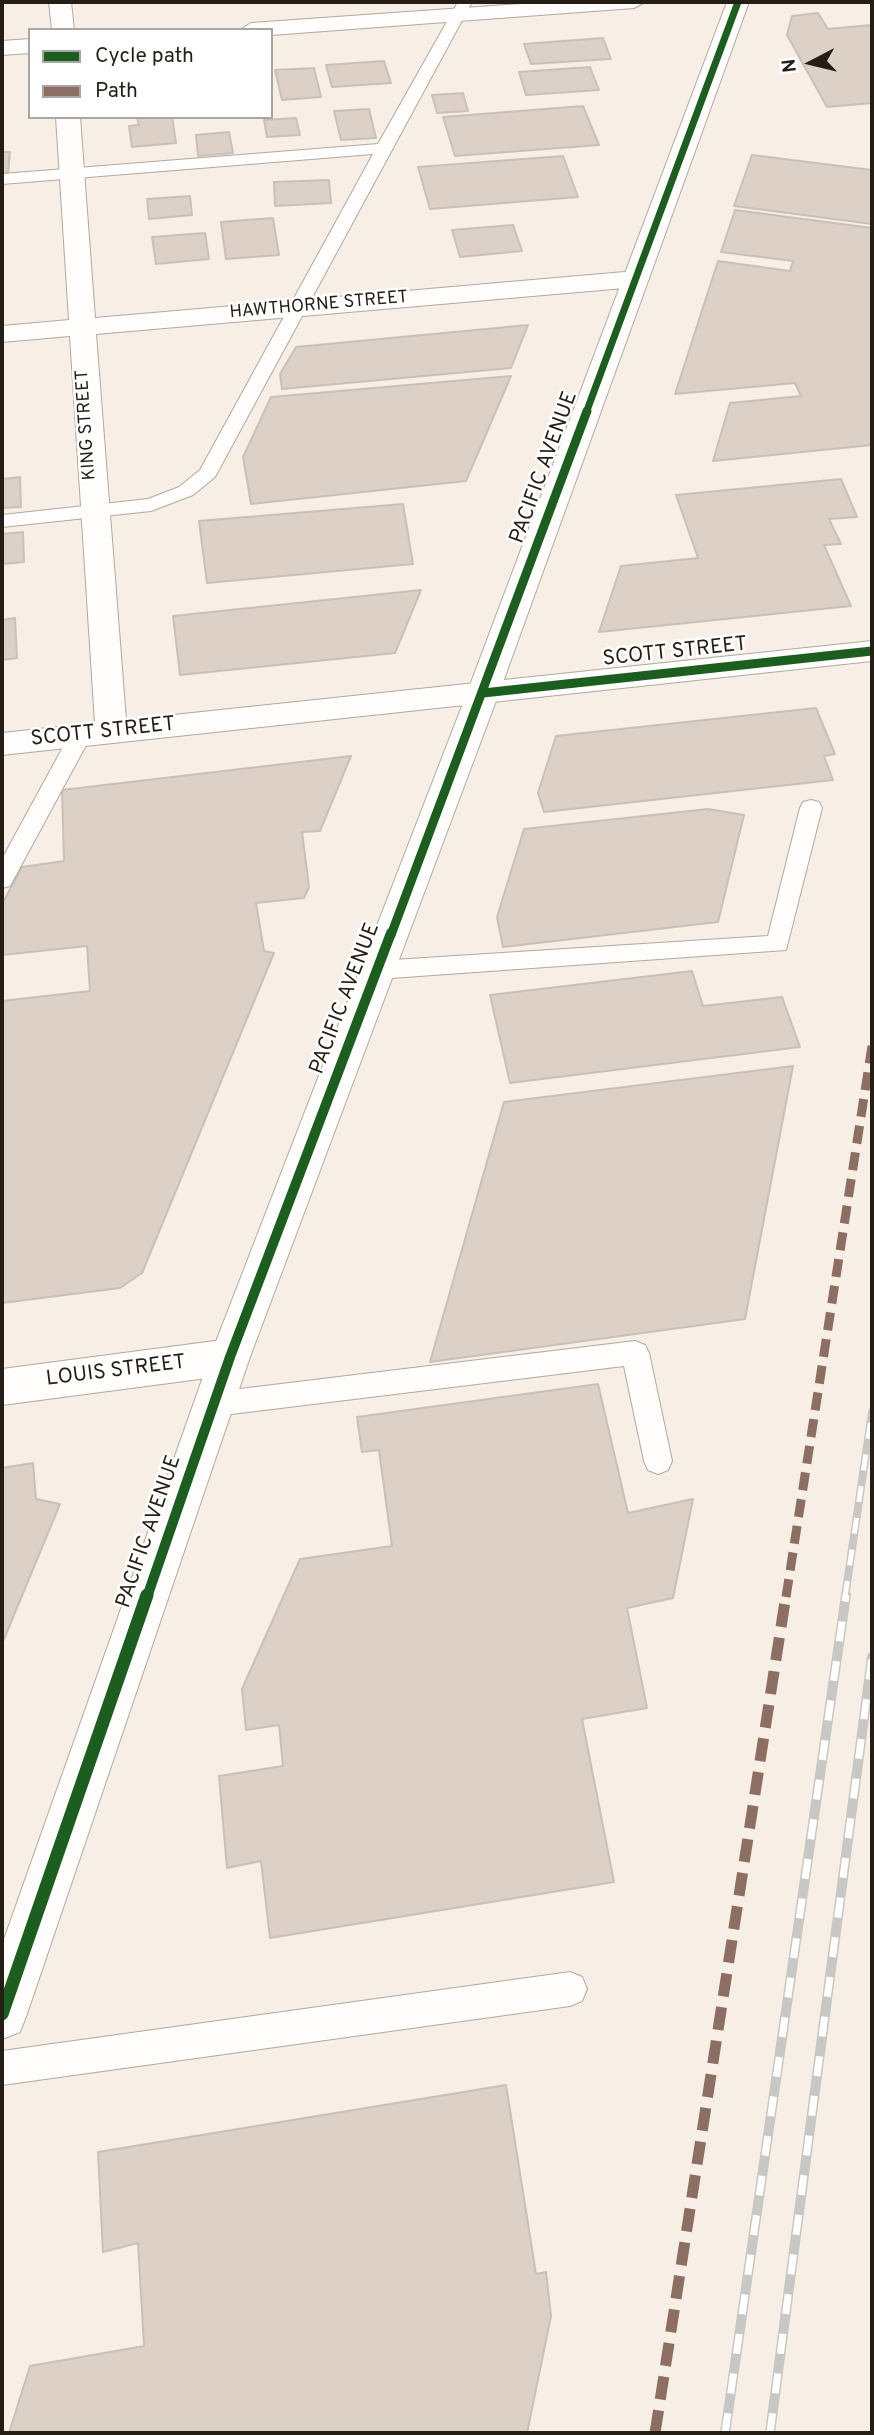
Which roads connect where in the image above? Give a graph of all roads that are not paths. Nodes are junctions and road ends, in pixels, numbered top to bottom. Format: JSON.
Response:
{"nodes":[{"id":1,"x":60,"y":2,"type":"edge"},
{"id":2,"x":634,"y":2,"type":"edge"},
{"id":3,"x":738,"y":2,"type":"edge"},
{"id":4,"x":462,"y":8,"type":"edge"},
{"id":5,"x":62,"y":28,"type":"edge"},
{"id":6,"x":270,"y":28,"type":"edge"},
{"id":7,"x":28,"y":46,"type":"edge"},
{"id":8,"x":2,"y":48,"type":"edge"},
{"id":9,"x":68,"y":119,"type":"edge"},
{"id":10,"x":384,"y":148,"type":"junction"},
{"id":11,"x":71,"y":173,"type":"junction"},
{"id":12,"x":2,"y":179,"type":"edge"},
{"id":13,"x":636,"y":279,"type":"junction"},
{"id":14,"x":295,"y":308,"type":"junction"},
{"id":15,"x":81,"y":327,"type":"junction"},
{"id":16,"x":2,"y":334,"type":"edge"},
{"id":17,"x":93,"y":512,"type":"junction"},
{"id":18,"x":2,"y":521,"type":"edge"},
{"id":19,"x":872,"y":652,"type":"edge"},
{"id":20,"x":483,"y":693,"type":"junction"},
{"id":21,"x":95,"y":734,"type":"junction"},
{"id":22,"x":2,"y":744,"type":"edge"},
{"id":23,"x":811,"y":808,"type":"dead end"},
{"id":24,"x":2,"y":880,"type":"edge"},
{"id":25,"x":377,"y":970,"type":"junction"},
{"id":26,"x":230,"y":1357,"type":"junction"},
{"id":27,"x":2,"y":1387,"type":"edge"},
{"id":28,"x":215,"y":1404,"type":"junction"},
{"id":29,"x":658,"y":1461,"type":"dead end"},
{"id":30,"x":569,"y":1989,"type":"dead end"},
{"id":31,"x":2,"y":2014,"type":"edge"},
{"id":32,"x":2,"y":2068,"type":"edge"}],
"edges":[{"from":1,"to":5,"type":"street"},
{"from":2,"to":4,"type":"street"},
{"from":3,"to":13,"type":"street","name":"PACIFIC AVENUE"},
{"from":4,"to":6,"type":"street"},
{"from":4,"to":10,"type":"lane"},
{"from":7,"to":8,"type":"street"},
{"from":9,"to":11,"type":"street","name":"KING STREET"},
{"from":10,"to":11,"type":"lane"},
{"from":10,"to":14,"type":"lane"},
{"from":11,"to":12,"type":"lane"},
{"from":11,"to":15,"type":"street","name":"KING STREET"},
{"from":13,"to":14,"type":"street","name":"HAWTHORNE STREET"},
{"from":13,"to":20,"type":"street","name":"PACIFIC AVENUE"},
{"from":14,"to":15,"type":"street","name":"HAWTHORNE STREET"},
{"from":14,"to":17,"type":"lane"},
{"from":15,"to":16,"type":"street","name":"HAWTHORNE STREET"},
{"from":15,"to":17,"type":"street","name":"KING STREET"},
{"from":17,"to":18,"type":"lane"},
{"from":17,"to":21,"type":"street","name":"KING STREET"},
{"from":19,"to":20,"type":"street","name":"SCOTT STREET"},
{"from":20,"to":21,"type":"street","name":"SCOTT STREET"},
{"from":20,"to":25,"type":"street","name":"PACIFIC AVENUE"},
{"from":21,"to":22,"type":"street","name":"SCOTT STREET"},
{"from":21,"to":24,"type":"lane"},
{"from":23,"to":25,"type":"lane"},
{"from":25,"to":26,"type":"street","name":"PACIFIC AVENUE"},
{"from":26,"to":27,"type":"street","name":"LOUIS STREET"},
{"from":26,"to":28,"type":"street","name":"PACIFIC AVENUE"},
{"from":28,"to":29,"type":"lane"},
{"from":28,"to":31,"type":"street","name":"PACIFIC AVENUE"},
{"from":30,"to":32,"type":"lane"}]}
